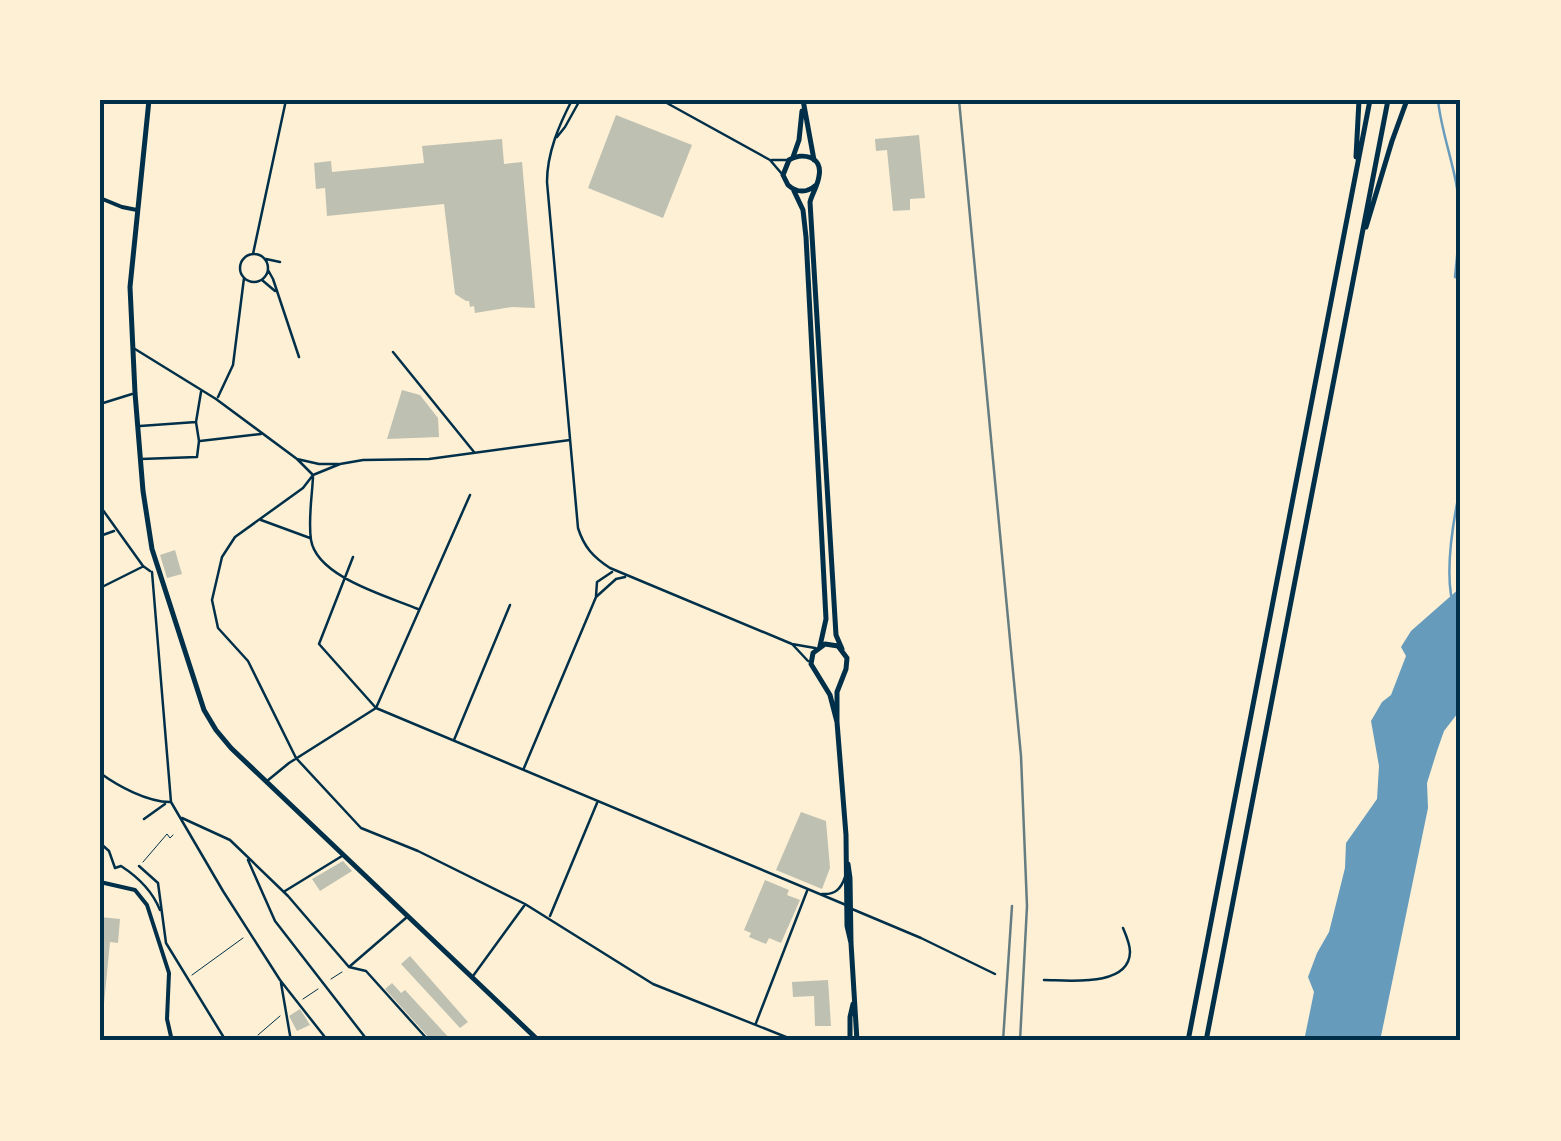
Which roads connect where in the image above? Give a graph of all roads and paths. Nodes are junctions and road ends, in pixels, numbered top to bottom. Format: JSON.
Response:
{"nodes":[{"id":1,"x":150,"y":100,"type":"edge"},
{"id":2,"x":286,"y":100,"type":"edge"},
{"id":3,"x":572,"y":100,"type":"edge"},
{"id":4,"x":580,"y":100,"type":"edge"},
{"id":5,"x":655,"y":100,"type":"edge"},
{"id":6,"x":1359,"y":100,"type":"edge"},
{"id":7,"x":1370,"y":100,"type":"edge"},
{"id":8,"x":1388,"y":100,"type":"edge"},
{"id":9,"x":1407,"y":100,"type":"edge"},
{"id":10,"x":664,"y":101,"type":"edge"},
{"id":11,"x":803,"y":102,"type":"edge"},
{"id":12,"x":556,"y":138,"type":"junction"},
{"id":13,"x":791,"y":159,"type":"junction"},
{"id":14,"x":770,"y":160,"type":"junction"},
{"id":15,"x":814,"y":160,"type":"junction"},
{"id":16,"x":783,"y":175,"type":"junction"},
{"id":17,"x":1355,"y":176,"type":"junction"},
{"id":18,"x":816,"y":184,"type":"junction"},
{"id":19,"x":792,"y":189,"type":"junction"},
{"id":20,"x":100,"y":198,"type":"edge"},
{"id":21,"x":137,"y":212,"type":"junction"},
{"id":22,"x":1359,"y":249,"type":"junction"},
{"id":23,"x":253,"y":254,"type":"junction"},
{"id":24,"x":264,"y":259,"type":"junction"},
{"id":25,"x":268,"y":269,"type":"junction"},
{"id":26,"x":244,"y":278,"type":"junction"},
{"id":27,"x":262,"y":280,"type":"junction"},
{"id":28,"x":253,"y":282,"type":"junction"},
{"id":29,"x":276,"y":292,"type":"junction"},
{"id":30,"x":242,"y":294,"type":"junction"},
{"id":31,"x":132,"y":348,"type":"junction"},
{"id":32,"x":393,"y":352,"type":"dead end"},
{"id":33,"x":299,"y":357,"type":"dead end"},
{"id":34,"x":201,"y":390,"type":"junction"},
{"id":35,"x":134,"y":393,"type":"junction"},
{"id":36,"x":216,"y":399,"type":"junction"},
{"id":37,"x":100,"y":404,"type":"edge"},
{"id":38,"x":196,"y":422,"type":"junction"},
{"id":39,"x":138,"y":426,"type":"junction"},
{"id":40,"x":263,"y":434,"type":"junction"},
{"id":41,"x":199,"y":440,"type":"junction"},
{"id":42,"x":570,"y":440,"type":"junction"},
{"id":43,"x":476,"y":454,"type":"junction"},
{"id":44,"x":297,"y":459,"type":"junction"},
{"id":45,"x":140,"y":460,"type":"junction"},
{"id":46,"x":317,"y":463,"type":"junction"},
{"id":47,"x":340,"y":464,"type":"junction"},
{"id":48,"x":309,"y":471,"type":"junction"},
{"id":49,"x":322,"y":472,"type":"junction"},
{"id":50,"x":313,"y":475,"type":"junction"},
{"id":51,"x":470,"y":495,"type":"dead end"},
{"id":52,"x":100,"y":506,"type":"edge"},
{"id":53,"x":259,"y":520,"type":"junction"},
{"id":54,"x":116,"y":530,"type":"junction"},
{"id":55,"x":100,"y":536,"type":"edge"},
{"id":56,"x":310,"y":538,"type":"junction"},
{"id":57,"x":352,"y":558,"type":"dead end"},
{"id":58,"x":143,"y":566,"type":"junction"},
{"id":59,"x":615,"y":570,"type":"junction"},
{"id":60,"x":155,"y":571,"type":"junction"},
{"id":61,"x":629,"y":576,"type":"junction"},
{"id":62,"x":346,"y":578,"type":"junction"},
{"id":63,"x":100,"y":588,"type":"edge"},
{"id":64,"x":596,"y":597,"type":"junction"},
{"id":65,"x":510,"y":605,"type":"dead end"},
{"id":66,"x":419,"y":610,"type":"junction"},
{"id":67,"x":792,"y":644,"type":"junction"},
{"id":68,"x":818,"y":647,"type":"junction"},
{"id":69,"x":842,"y":648,"type":"junction"},
{"id":70,"x":811,"y":664,"type":"junction"},
{"id":71,"x":844,"y":673,"type":"junction"},
{"id":72,"x":820,"y":678,"type":"junction"},
{"id":73,"x":376,"y":708,"type":"junction"},
{"id":74,"x":837,"y":722,"type":"junction"},
{"id":75,"x":453,"y":742,"type":"junction"},
{"id":76,"x":296,"y":758,"type":"junction"},
{"id":77,"x":524,"y":770,"type":"junction"},
{"id":78,"x":100,"y":773,"type":"edge"},
{"id":79,"x":266,"y":782,"type":"junction"},
{"id":80,"x":598,"y":800,"type":"junction"},
{"id":81,"x":169,"y":802,"type":"junction"},
{"id":82,"x":180,"y":818,"type":"junction"},
{"id":83,"x":144,"y":819,"type":"dead end"},
{"id":84,"x":173,"y":835,"type":"dead end"},
{"id":85,"x":100,"y":843,"type":"edge"},
{"id":86,"x":246,"y":855,"type":"junction"},
{"id":87,"x":343,"y":856,"type":"junction"},
{"id":88,"x":846,"y":856,"type":"junction"},
{"id":89,"x":139,"y":866,"type":"joint"},
{"id":90,"x":845,"y":878,"type":"junction"},
{"id":91,"x":100,"y":882,"type":"edge"},
{"id":92,"x":808,"y":889,"type":"junction"},
{"id":93,"x":284,"y":892,"type":"junction"},
{"id":94,"x":820,"y":894,"type":"junction"},
{"id":95,"x":525,"y":904,"type":"junction"},
{"id":96,"x":849,"y":907,"type":"junction"},
{"id":97,"x":160,"y":910,"type":"junction"},
{"id":98,"x":408,"y":916,"type":"junction"},
{"id":99,"x":550,"y":918,"type":"junction"},
{"id":100,"x":1123,"y":928,"type":"dead end"},
{"id":101,"x":250,"y":933,"type":"junction"},
{"id":102,"x":163,"y":943,"type":"junction"},
{"id":103,"x":349,"y":967,"type":"junction"},
{"id":104,"x":995,"y":974,"type":"dead end"},
{"id":105,"x":472,"y":977,"type":"junction"},
{"id":106,"x":187,"y":979,"type":"junction"},
{"id":107,"x":280,"y":980,"type":"junction"},
{"id":108,"x":1044,"y":980,"type":"dead end"},
{"id":109,"x":322,"y":985,"type":"junction"},
{"id":110,"x":300,"y":1005,"type":"junction"},
{"id":111,"x":286,"y":1010,"type":"junction"},
{"id":112,"x":755,"y":1024,"type":"junction"},
{"id":113,"x":255,"y":1040,"type":"edge"},
{"id":114,"x":172,"y":1041,"type":"edge"},
{"id":115,"x":226,"y":1041,"type":"edge"},
{"id":116,"x":291,"y":1041,"type":"edge"},
{"id":117,"x":328,"y":1041,"type":"edge"},
{"id":118,"x":368,"y":1041,"type":"edge"},
{"id":119,"x":429,"y":1041,"type":"edge"},
{"id":120,"x":539,"y":1041,"type":"edge"},
{"id":121,"x":796,"y":1041,"type":"edge"},
{"id":122,"x":853,"y":1041,"type":"edge"},
{"id":123,"x":1188,"y":1041,"type":"edge"},
{"id":124,"x":1206,"y":1041,"type":"edge"}],
"edges":[{"from":1,"to":21,"type":"main road"},
{"from":2,"to":23,"type":"street"},
{"from":3,"to":12,"type":"street"},
{"from":4,"to":12,"type":"street"},
{"from":5,"to":10,"type":"street"},
{"from":6,"to":17,"type":"main road"},
{"from":7,"to":17,"type":"main road"},
{"from":8,"to":22,"type":"main road"},
{"from":9,"to":22,"type":"main road"},
{"from":10,"to":14,"type":"street"},
{"from":11,"to":13,"type":"main road"},
{"from":11,"to":15,"type":"main road"},
{"from":12,"to":42,"type":"street"},
{"from":13,"to":14,"type":"street"},
{"from":13,"to":15,"type":"main road"},
{"from":13,"to":16,"type":"main road"},
{"from":14,"to":16,"type":"street"},
{"from":15,"to":18,"type":"main road"},
{"from":16,"to":19,"type":"main road"},
{"from":17,"to":123,"type":"main road"},
{"from":18,"to":19,"type":"main road"},
{"from":18,"to":69,"type":"main road"},
{"from":19,"to":68,"type":"main road"},
{"from":20,"to":21,"type":"street"},
{"from":21,"to":31,"type":"main road"},
{"from":22,"to":124,"type":"main road"},
{"from":23,"to":24,"type":"street"},
{"from":23,"to":26,"type":"street"},
{"from":24,"to":25,"type":"street"},
{"from":24,"to":25,"type":"street"},
{"from":25,"to":27,"type":"street"},
{"from":25,"to":29,"type":"street"},
{"from":26,"to":28,"type":"street"},
{"from":26,"to":30,"type":"street"},
{"from":27,"to":28,"type":"street"},
{"from":27,"to":29,"type":"street"},
{"from":28,"to":30,"type":"street"},
{"from":29,"to":33,"type":"street"},
{"from":30,"to":36,"type":"street"},
{"from":31,"to":34,"type":"street"},
{"from":31,"to":35,"type":"main road"},
{"from":32,"to":43,"type":"street"},
{"from":34,"to":36,"type":"street"},
{"from":34,"to":38,"type":"street"},
{"from":35,"to":37,"type":"street"},
{"from":35,"to":39,"type":"main road"},
{"from":36,"to":40,"type":"street"},
{"from":38,"to":39,"type":"street"},
{"from":38,"to":41,"type":"street"},
{"from":39,"to":45,"type":"main road"},
{"from":40,"to":41,"type":"street"},
{"from":40,"to":44,"type":"street"},
{"from":41,"to":45,"type":"street"},
{"from":42,"to":43,"type":"street"},
{"from":42,"to":59,"type":"street"},
{"from":43,"to":47,"type":"street"},
{"from":44,"to":46,"type":"street"},
{"from":44,"to":48,"type":"street"},
{"from":45,"to":60,"type":"main road"},
{"from":46,"to":47,"type":"street"},
{"from":46,"to":48,"type":"street"},
{"from":46,"to":49,"type":"street"},
{"from":47,"to":49,"type":"street"},
{"from":48,"to":50,"type":"street"},
{"from":49,"to":50,"type":"street"},
{"from":50,"to":53,"type":"street"},
{"from":50,"to":56,"type":"street"},
{"from":51,"to":66,"type":"street"},
{"from":52,"to":54,"type":"street"},
{"from":53,"to":56,"type":"street"},
{"from":53,"to":76,"type":"street"},
{"from":54,"to":55,"type":"street"},
{"from":54,"to":58,"type":"street"},
{"from":56,"to":62,"type":"street"},
{"from":57,"to":62,"type":"street"},
{"from":58,"to":60,"type":"street"},
{"from":58,"to":63,"type":"street"},
{"from":59,"to":61,"type":"street"},
{"from":59,"to":64,"type":"street"},
{"from":60,"to":79,"type":"main road"},
{"from":60,"to":81,"type":"street"},
{"from":61,"to":64,"type":"street"},
{"from":61,"to":67,"type":"street"},
{"from":62,"to":66,"type":"street"},
{"from":62,"to":73,"type":"street"},
{"from":64,"to":77,"type":"street"},
{"from":65,"to":75,"type":"street"},
{"from":66,"to":73,"type":"street"},
{"from":67,"to":68,"type":"street"},
{"from":67,"to":70,"type":"street"},
{"from":68,"to":69,"type":"main road"},
{"from":68,"to":70,"type":"main road"},
{"from":69,"to":71,"type":"main road"},
{"from":70,"to":72,"type":"main road"},
{"from":71,"to":72,"type":"main road"},
{"from":71,"to":74,"type":"main road"},
{"from":72,"to":74,"type":"main road"},
{"from":73,"to":75,"type":"street"},
{"from":73,"to":76,"type":"street"},
{"from":74,"to":88,"type":"main road"},
{"from":75,"to":77,"type":"street"},
{"from":76,"to":79,"type":"street"},
{"from":76,"to":95,"type":"street"},
{"from":77,"to":80,"type":"street"},
{"from":78,"to":81,"type":"street"},
{"from":79,"to":87,"type":"main road"},
{"from":80,"to":92,"type":"street"},
{"from":80,"to":99,"type":"street"},
{"from":81,"to":82,"type":"street"},
{"from":81,"to":83,"type":"street"},
{"from":82,"to":86,"type":"street"},
{"from":82,"to":101,"type":"street"},
{"from":84,"to":89,"type":"path"},
{"from":85,"to":97,"type":"street"},
{"from":86,"to":93,"type":"street"},
{"from":86,"to":109,"type":"street"},
{"from":87,"to":93,"type":"street"},
{"from":87,"to":98,"type":"main road"},
{"from":88,"to":90,"type":"main road"},
{"from":88,"to":96,"type":"main road"},
{"from":89,"to":97,"type":"street"},
{"from":90,"to":94,"type":"street"},
{"from":90,"to":96,"type":"main road"},
{"from":91,"to":102,"type":"street"},
{"from":92,"to":94,"type":"street"},
{"from":92,"to":112,"type":"street"},
{"from":93,"to":103,"type":"street"},
{"from":94,"to":96,"type":"street"},
{"from":95,"to":99,"type":"street"},
{"from":95,"to":105,"type":"street"},
{"from":96,"to":104,"type":"street"},
{"from":96,"to":122,"type":"main road"},
{"from":97,"to":102,"type":"street"},
{"from":98,"to":103,"type":"street"},
{"from":98,"to":105,"type":"main road"},
{"from":99,"to":112,"type":"street"},
{"from":100,"to":108,"type":"street"},
{"from":101,"to":106,"type":"path"},
{"from":101,"to":107,"type":"street"},
{"from":102,"to":106,"type":"street"},
{"from":102,"to":114,"type":"street"},
{"from":103,"to":109,"type":"path"},
{"from":103,"to":119,"type":"street"},
{"from":105,"to":120,"type":"main road"},
{"from":106,"to":115,"type":"street"},
{"from":107,"to":110,"type":"street"},
{"from":107,"to":111,"type":"street"},
{"from":109,"to":110,"type":"path"},
{"from":109,"to":118,"type":"street"},
{"from":110,"to":117,"type":"street"},
{"from":111,"to":113,"type":"path"},
{"from":111,"to":116,"type":"street"},
{"from":112,"to":121,"type":"street"}]}
